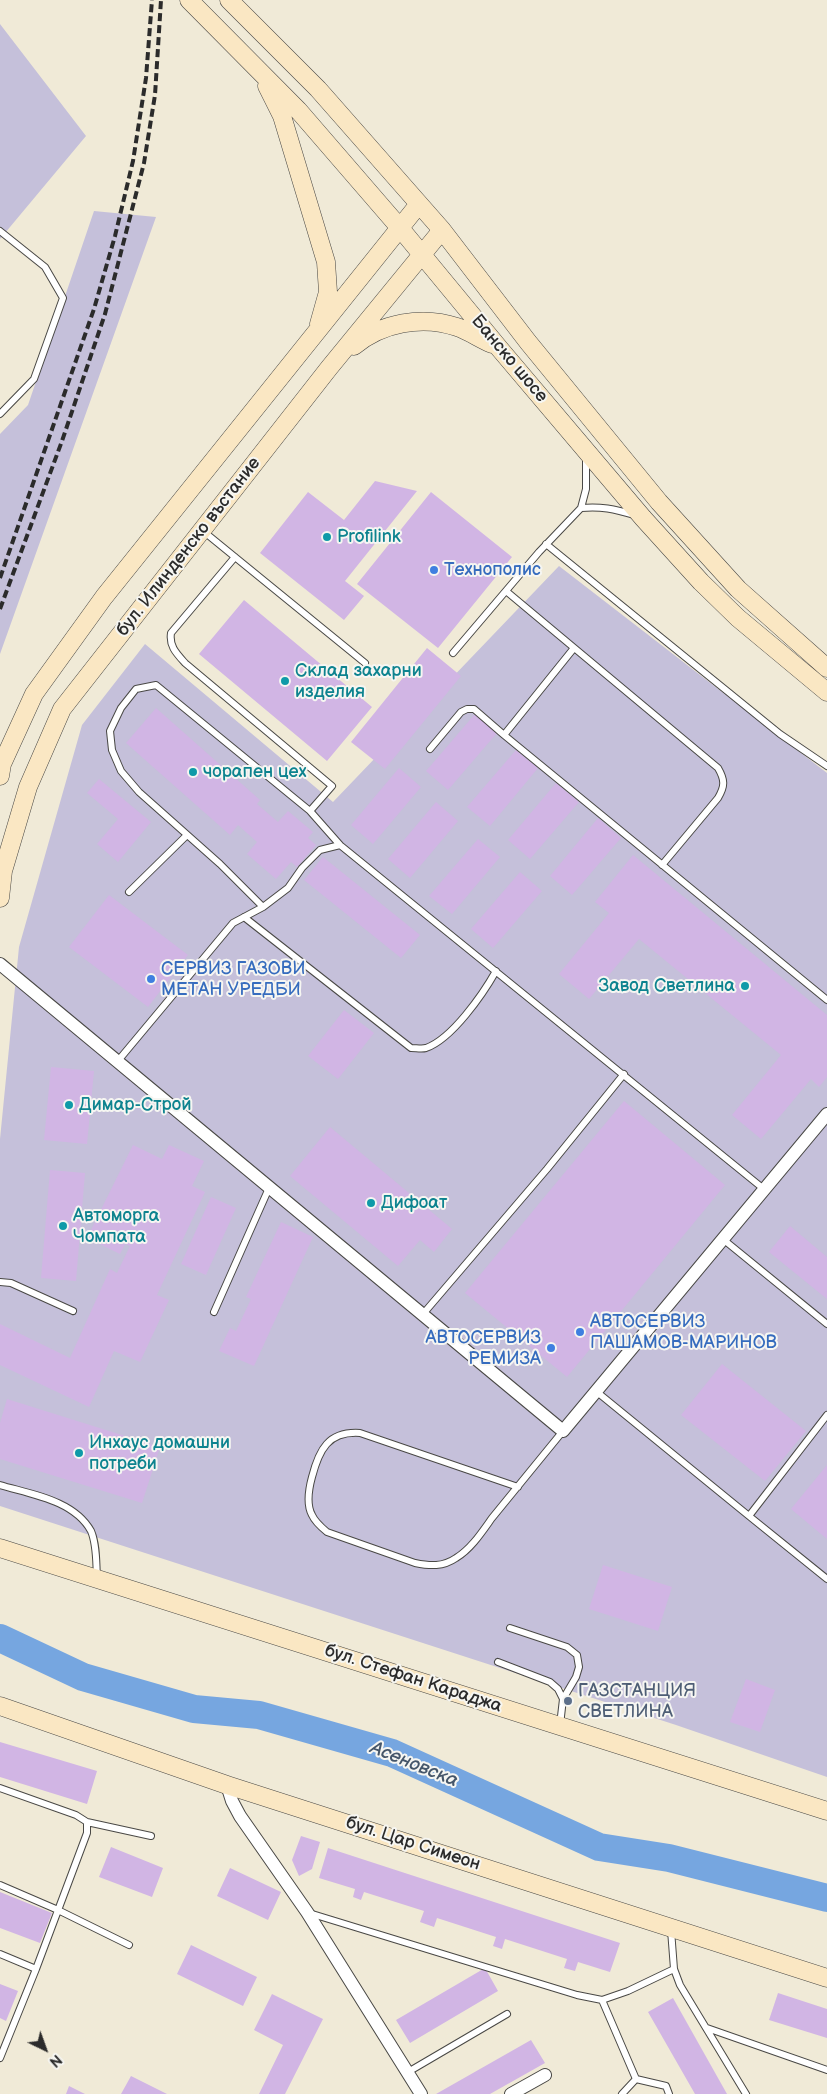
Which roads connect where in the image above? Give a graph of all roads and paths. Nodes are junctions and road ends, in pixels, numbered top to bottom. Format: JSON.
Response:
{"nodes":[{"id":1,"x":189,"y":0,"type":"edge"},
{"id":2,"x":229,"y":0,"type":"edge"},
{"id":3,"x":260,"y":72,"type":"junction"},
{"id":4,"x":419,"y":204,"type":"junction"},
{"id":5,"x":400,"y":228,"type":"junction"},
{"id":6,"x":442,"y":230,"type":"junction"},
{"id":7,"x":0,"y":231,"type":"edge"},
{"id":8,"x":422,"y":254,"type":"junction"},
{"id":9,"x":317,"y":331,"type":"junction"},
{"id":10,"x":499,"y":348,"type":"junction"},
{"id":11,"x":329,"y":368,"type":"junction"},
{"id":12,"x":0,"y":414,"type":"edge"},
{"id":13,"x":585,"y":448,"type":"junction"},
{"id":14,"x":581,"y":508,"type":"junction"},
{"id":15,"x":643,"y":518,"type":"junction"},
{"id":16,"x":202,"y":530,"type":"junction"},
{"id":17,"x":546,"y":544,"type":"junction"},
{"id":18,"x":235,"y":557,"type":"junction"},
{"id":19,"x":506,"y":591,"type":"junction"},
{"id":20,"x":574,"y":648,"type":"junction"},
{"id":21,"x":453,"y":653,"type":"dead end"},
{"id":22,"x":365,"y":663,"type":"dead end"},
{"id":23,"x":827,"y":668,"type":"edge"},
{"id":24,"x":827,"y":692,"type":"edge"},
{"id":25,"x":504,"y":735,"type":"junction"},
{"id":26,"x":430,"y":749,"type":"dead end"},
{"id":27,"x":827,"y":766,"type":"edge"},
{"id":28,"x":0,"y":776,"type":"edge"},
{"id":29,"x":310,"y":811,"type":"junction"},
{"id":30,"x":186,"y":836,"type":"junction"},
{"id":31,"x":340,"y":845,"type":"junction"},
{"id":32,"x":662,"y":865,"type":"junction"},
{"id":33,"x":129,"y":892,"type":"dead end"},
{"id":34,"x":0,"y":898,"type":"edge"},
{"id":35,"x":263,"y":906,"type":"junction"},
{"id":36,"x":244,"y":917,"type":"junction"},
{"id":37,"x":0,"y":964,"type":"edge"},
{"id":38,"x":496,"y":971,"type":"junction"},
{"id":39,"x":827,"y":1000,"type":"edge"},
{"id":40,"x":117,"y":1062,"type":"junction"},
{"id":41,"x":624,"y":1074,"type":"junction"},
{"id":42,"x":827,"y":1114,"type":"edge"},
{"id":43,"x":269,"y":1188,"type":"junction"},
{"id":44,"x":765,"y":1190,"type":"junction"},
{"id":45,"x":724,"y":1240,"type":"junction"},
{"id":46,"x":0,"y":1282,"type":"edge"},
{"id":47,"x":73,"y":1311,"type":"dead end"},
{"id":48,"x":214,"y":1312,"type":"dead end"},
{"id":49,"x":423,"y":1314,"type":"junction"},
{"id":50,"x":827,"y":1324,"type":"edge"},
{"id":51,"x":597,"y":1392,"type":"junction"},
{"id":52,"x":827,"y":1415,"type":"edge"},
{"id":53,"x":563,"y":1431,"type":"junction"},
{"id":54,"x":0,"y":1485,"type":"edge"},
{"id":55,"x":518,"y":1487,"type":"junction"},
{"id":56,"x":749,"y":1516,"type":"junction"},
{"id":57,"x":0,"y":1548,"type":"edge"},
{"id":58,"x":97,"y":1579,"type":"junction"},
{"id":59,"x":827,"y":1579,"type":"edge"},
{"id":60,"x":510,"y":1628,"type":"dead end"},
{"id":61,"x":498,"y":1662,"type":"dead end"},
{"id":62,"x":563,"y":1699,"type":"junction"},
{"id":63,"x":0,"y":1706,"type":"edge"},
{"id":64,"x":560,"y":1726,"type":"junction"},
{"id":65,"x":227,"y":1785,"type":"junction"},
{"id":66,"x":0,"y":1788,"type":"edge"},
{"id":67,"x":827,"y":1811,"type":"edge"},
{"id":68,"x":87,"y":1822,"type":"junction"},
{"id":69,"x":151,"y":1836,"type":"dead end"},
{"id":70,"x":0,"y":1885,"type":"edge"},
{"id":71,"x":58,"y":1910,"type":"junction"},
{"id":72,"x":307,"y":1912,"type":"junction"},
{"id":73,"x":671,"y":1926,"type":"junction"},
{"id":74,"x":129,"y":1945,"type":"dead end"},
{"id":75,"x":0,"y":1954,"type":"edge"},
{"id":76,"x":36,"y":1969,"type":"junction"},
{"id":77,"x":674,"y":1969,"type":"junction"},
{"id":78,"x":827,"y":1978,"type":"edge"},
{"id":79,"x":602,"y":2000,"type":"junction"},
{"id":80,"x":507,"y":2014,"type":"dead end"},
{"id":81,"x":707,"y":2028,"type":"junction"},
{"id":82,"x":0,"y":2057,"type":"edge"},
{"id":83,"x":827,"y":2070,"type":"edge"},
{"id":84,"x":408,"y":2072,"type":"junction"},
{"id":85,"x":545,"y":2074,"type":"dead end"},
{"id":86,"x":636,"y":2079,"type":"junction"},
{"id":87,"x":421,"y":2094,"type":"edge"},
{"id":88,"x":511,"y":2094,"type":"edge"},
{"id":89,"x":622,"y":2094,"type":"edge"},
{"id":90,"x":669,"y":2094,"type":"edge"},
{"id":91,"x":746,"y":2094,"type":"edge"}],
"edges":[{"from":1,"to":3,"type":"main road","name":"Банско шосе"},
{"from":2,"to":4,"type":"main road","name":"Банско шосе"},
{"from":3,"to":5,"type":"main road","name":"Банско шосе"},
{"from":3,"to":9,"type":"main road"},
{"from":4,"to":5,"type":"main road","name":"бул. Илинденско въстание"},
{"from":4,"to":6,"type":"main road","name":"Банско шосе"},
{"from":5,"to":8,"type":"main road","name":"Банско шосе"},
{"from":5,"to":9,"type":"main road","name":"бул. Илинденско въстание"},
{"from":6,"to":8,"type":"main road","name":"бул. Илинденско въстание"},
{"from":6,"to":23,"type":"main road","name":"Банско шосе"},
{"from":7,"to":12,"type":"lane"},
{"from":8,"to":10,"type":"main road","name":"Банско шосе"},
{"from":8,"to":11,"type":"main road","name":"бул. Илинденско въстание"},
{"from":9,"to":28,"type":"main road","name":"бул. Илинденско въстание"},
{"from":10,"to":11,"type":"main road"},
{"from":10,"to":13,"type":"main road","name":"Банско шосе"},
{"from":11,"to":16,"type":"main road","name":"бул. Илинденско въстание"},
{"from":13,"to":14,"type":"lane"},
{"from":13,"to":15,"type":"main road","name":"Банско шосе"},
{"from":14,"to":15,"type":"lane"},
{"from":14,"to":17,"type":"lane"},
{"from":15,"to":24,"type":"main road","name":"Банско шосе"},
{"from":16,"to":18,"type":"lane"},
{"from":16,"to":34,"type":"main road","name":"бул. Илинденско въстание"},
{"from":17,"to":19,"type":"lane"},
{"from":17,"to":27,"type":"lane"},
{"from":18,"to":22,"type":"lane"},
{"from":18,"to":29,"type":"lane"},
{"from":19,"to":20,"type":"lane"},
{"from":19,"to":21,"type":"lane"},
{"from":20,"to":25,"type":"lane"},
{"from":20,"to":32,"type":"lane"},
{"from":25,"to":26,"type":"lane"},
{"from":25,"to":32,"type":"lane"},
{"from":29,"to":30,"type":"lane"},
{"from":29,"to":31,"type":"lane"},
{"from":30,"to":33,"type":"lane"},
{"from":30,"to":35,"type":"lane"},
{"from":31,"to":35,"type":"lane"},
{"from":31,"to":38,"type":"lane"},
{"from":32,"to":39,"type":"lane"},
{"from":35,"to":36,"type":"lane"},
{"from":36,"to":38,"type":"lane"},
{"from":36,"to":40,"type":"lane"},
{"from":37,"to":40,"type":"street"},
{"from":38,"to":41,"type":"lane"},
{"from":40,"to":43,"type":"street"},
{"from":41,"to":44,"type":"lane"},
{"from":41,"to":49,"type":"lane"},
{"from":42,"to":44,"type":"street"},
{"from":43,"to":48,"type":"lane"},
{"from":43,"to":49,"type":"street"},
{"from":44,"to":45,"type":"street"},
{"from":45,"to":50,"type":"lane"},
{"from":45,"to":51,"type":"street"},
{"from":46,"to":47,"type":"lane"},
{"from":49,"to":53,"type":"street"},
{"from":51,"to":53,"type":"street"},
{"from":51,"to":56,"type":"lane"},
{"from":52,"to":56,"type":"lane"},
{"from":53,"to":55,"type":"lane"},
{"from":54,"to":58,"type":"lane"},
{"from":55,"to":55,"type":"lane"},
{"from":56,"to":59,"type":"lane"},
{"from":57,"to":58,"type":"main road","name":"бул. Стефан Караджа"},
{"from":58,"to":64,"type":"main road","name":"бул. Стефан Караджа"},
{"from":60,"to":62,"type":"lane"},
{"from":61,"to":62,"type":"lane"},
{"from":62,"to":64,"type":"lane"},
{"from":63,"to":65,"type":"main road","name":"бул. Цар Симеон"},
{"from":64,"to":67,"type":"main road","name":"бул. Стефан Караджа"},
{"from":65,"to":72,"type":"street"},
{"from":65,"to":73,"type":"main road","name":"бул. Цар Симеон"},
{"from":66,"to":68,"type":"lane"},
{"from":68,"to":69,"type":"lane"},
{"from":68,"to":71,"type":"lane"},
{"from":70,"to":71,"type":"lane"},
{"from":71,"to":74,"type":"lane"},
{"from":71,"to":76,"type":"lane"},
{"from":72,"to":79,"type":"lane"},
{"from":72,"to":84,"type":"street"},
{"from":73,"to":77,"type":"lane"},
{"from":73,"to":78,"type":"main road","name":"бул. Цар Симеон"},
{"from":75,"to":76,"type":"lane"},
{"from":76,"to":82,"type":"lane"},
{"from":77,"to":79,"type":"lane"},
{"from":77,"to":81,"type":"lane"},
{"from":79,"to":86,"type":"lane"},
{"from":80,"to":84,"type":"lane"},
{"from":81,"to":83,"type":"lane"},
{"from":81,"to":91,"type":"lane"},
{"from":84,"to":87,"type":"street"},
{"from":85,"to":88,"type":"street"},
{"from":86,"to":89,"type":"lane"},
{"from":86,"to":90,"type":"lane"}]}
